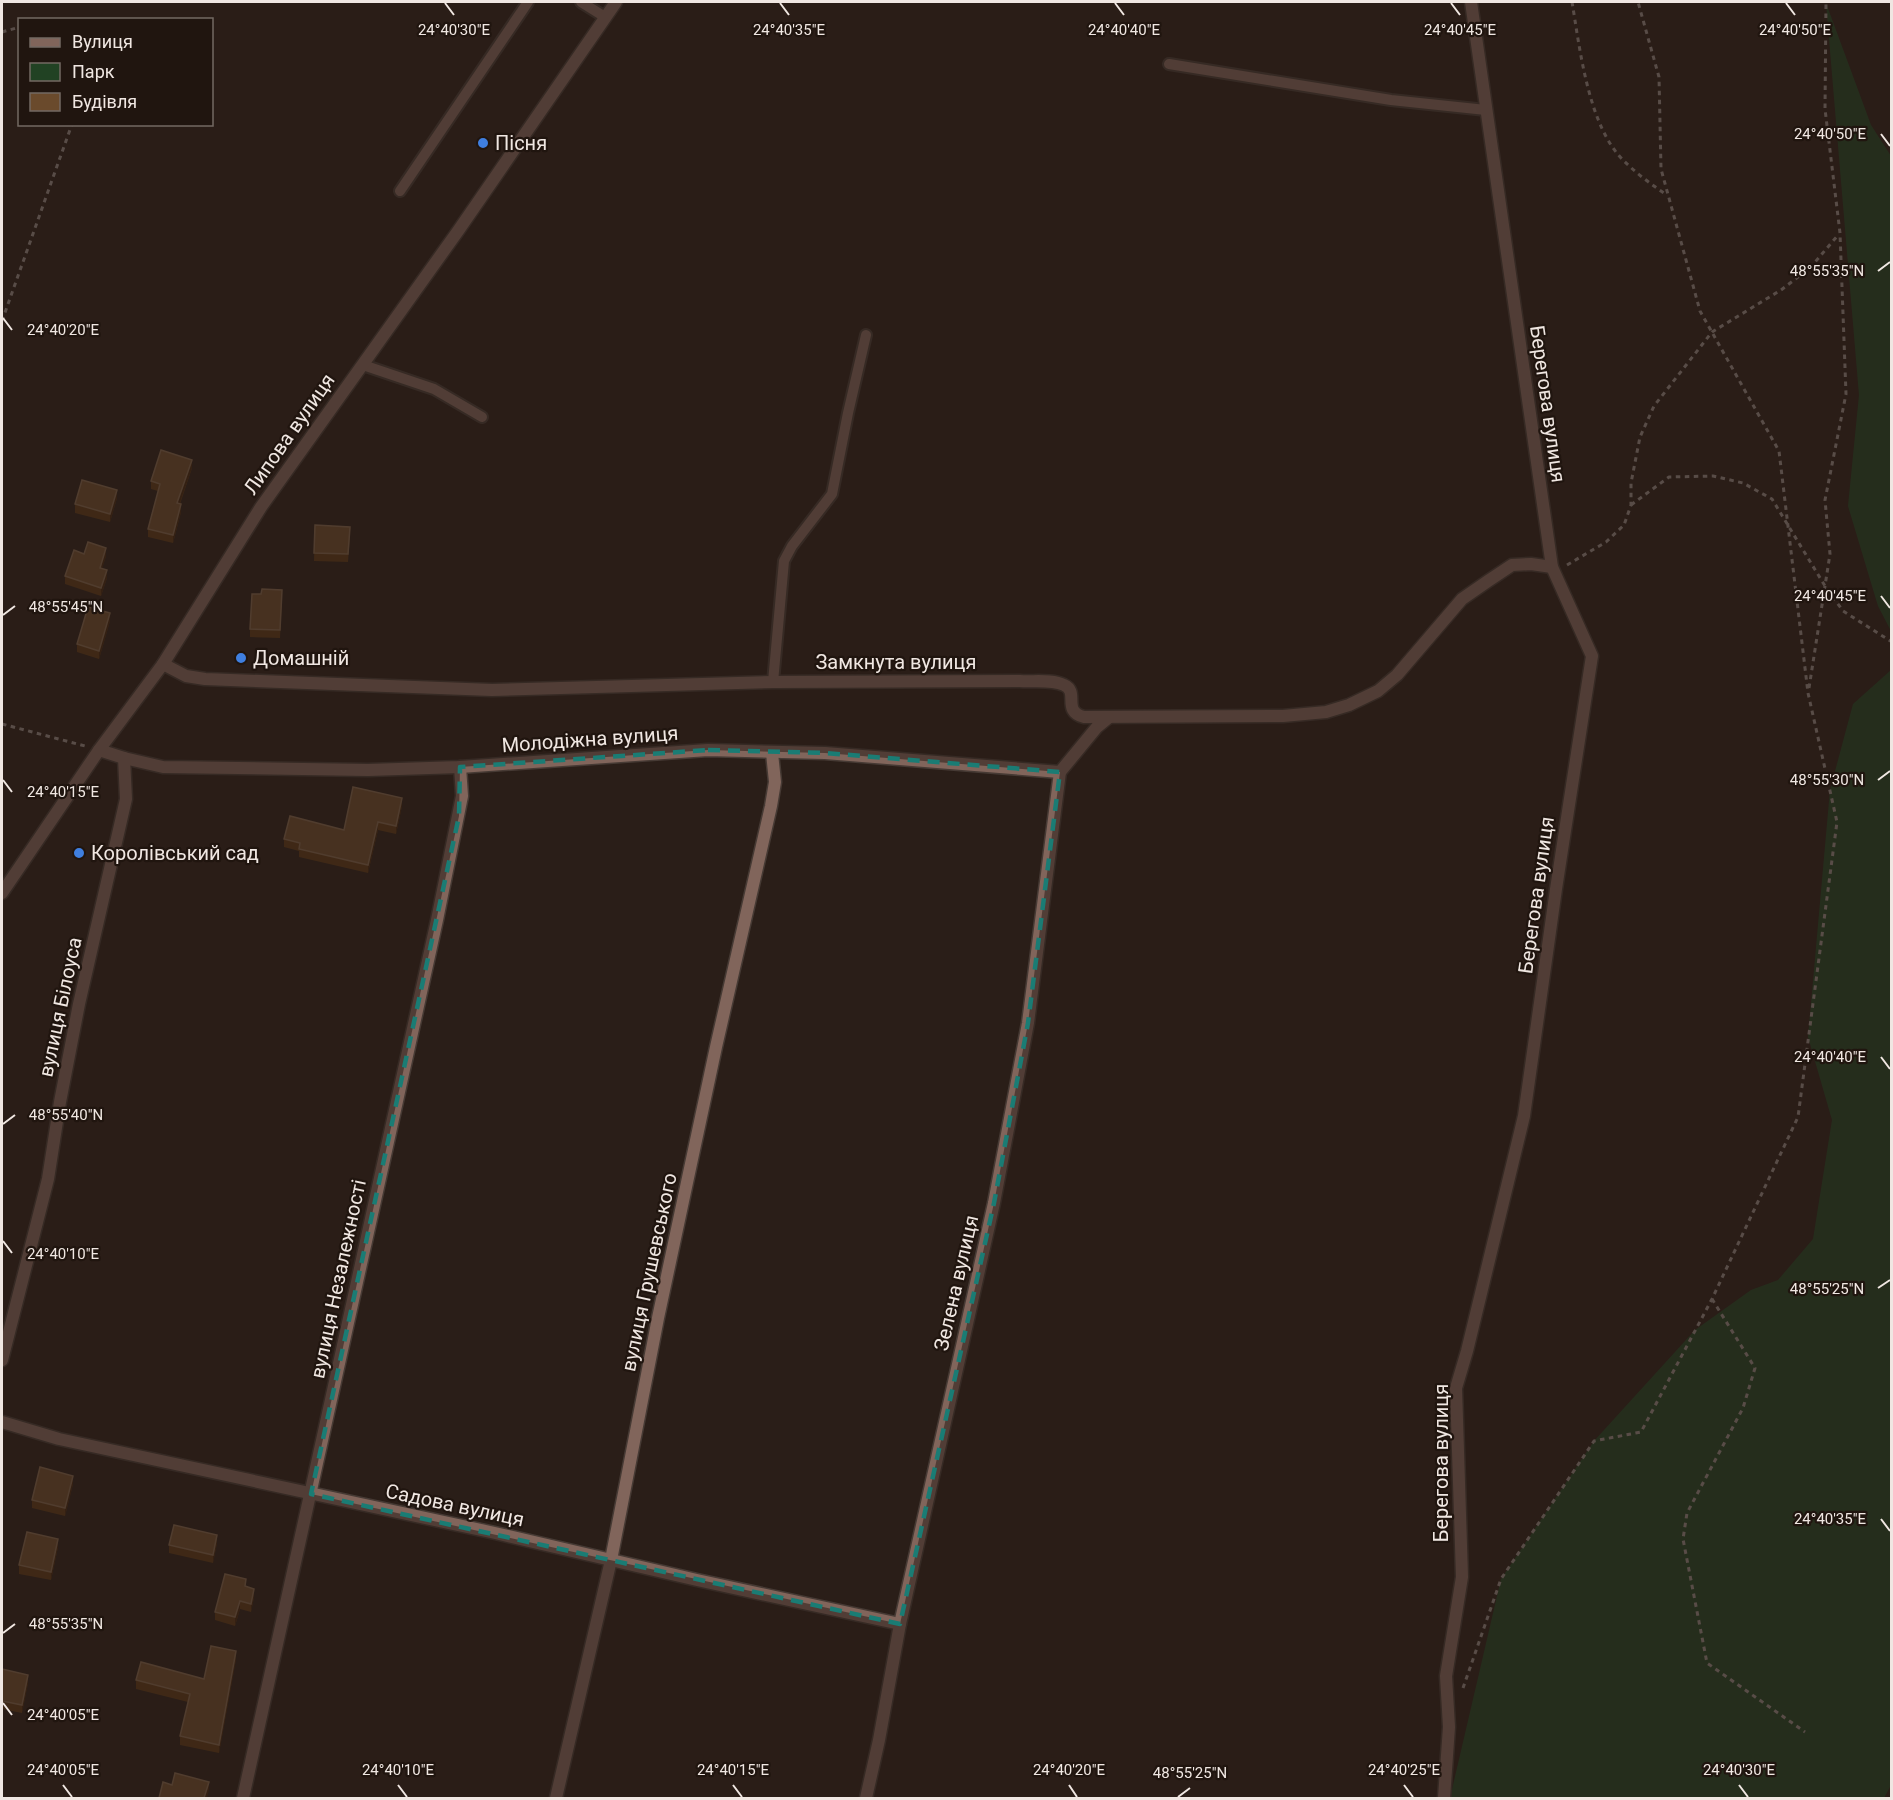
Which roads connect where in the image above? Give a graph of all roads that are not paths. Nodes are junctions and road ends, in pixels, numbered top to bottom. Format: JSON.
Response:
{"nodes":[{"id":1,"x":528,"y":2,"type":"edge"},
{"id":2,"x":581,"y":2,"type":"edge"},
{"id":3,"x":616,"y":2,"type":"edge"},
{"id":4,"x":1471,"y":2,"type":"edge"},
{"id":5,"x":605,"y":17,"type":"junction"},
{"id":6,"x":1169,"y":64,"type":"dead end"},
{"id":7,"x":1486,"y":110,"type":"junction"},
{"id":8,"x":400,"y":191,"type":"dead end"},
{"id":9,"x":866,"y":335,"type":"dead end"},
{"id":10,"x":363,"y":365,"type":"junction"},
{"id":11,"x":482,"y":417,"type":"dead end"},
{"id":12,"x":1552,"y":567,"type":"junction"},
{"id":13,"x":164,"y":664,"type":"junction"},
{"id":14,"x":773,"y":682,"type":"junction"},
{"id":15,"x":1108,"y":718,"type":"junction"},
{"id":16,"x":99,"y":750,"type":"junction"},
{"id":17,"x":772,"y":753,"type":"junction"},
{"id":18,"x":124,"y":758,"type":"junction"},
{"id":19,"x":460,"y":767,"type":"junction"},
{"id":20,"x":1060,"y":772,"type":"junction"},
{"id":21,"x":2,"y":893,"type":"edge"},
{"id":22,"x":2,"y":1360,"type":"edge"},
{"id":23,"x":2,"y":1422,"type":"edge"},
{"id":24,"x":311,"y":1494,"type":"junction"},
{"id":25,"x":611,"y":1560,"type":"junction"},
{"id":26,"x":900,"y":1624,"type":"junction"},
{"id":27,"x":243,"y":1798,"type":"edge"},
{"id":28,"x":556,"y":1798,"type":"edge"},
{"id":29,"x":866,"y":1798,"type":"edge"},
{"id":30,"x":1444,"y":1798,"type":"edge"}],
"edges":[{"from":1,"to":8,"type":"lane"},
{"from":2,"to":5,"type":"lane"},
{"from":3,"to":5,"type":"street","name":"Липова вулиця"},
{"from":4,"to":7,"type":"street","name":"Берегова вулиця"},
{"from":5,"to":10,"type":"street","name":"Липова вулиця"},
{"from":6,"to":7,"type":"lane"},
{"from":7,"to":12,"type":"street","name":"Берегова вулиця"},
{"from":9,"to":14,"type":"lane"},
{"from":10,"to":11,"type":"lane"},
{"from":10,"to":13,"type":"street","name":"Липова вулиця"},
{"from":12,"to":15,"type":"street","name":"Замкнута вулиця"},
{"from":12,"to":30,"type":"street","name":"Берегова вулиця"},
{"from":13,"to":14,"type":"street","name":"Замкнута вулиця"},
{"from":13,"to":16,"type":"street","name":"Липова вулиця"},
{"from":14,"to":15,"type":"street","name":"Замкнута вулиця"},
{"from":15,"to":20,"type":"street"},
{"from":16,"to":18,"type":"street"},
{"from":16,"to":21,"type":"street","name":"Липова вулиця"},
{"from":17,"to":19,"type":"street","name":"Молодіжна вулиця"},
{"from":17,"to":20,"type":"street","name":"Молодіжна вулиця"},
{"from":17,"to":25,"type":"street","name":"вулиця Грушевського"},
{"from":18,"to":19,"type":"street","name":"Молодіжна вулиця"},
{"from":18,"to":22,"type":"street","name":"вулиця Білоуса"},
{"from":19,"to":24,"type":"street","name":"вулиця Незалежності"},
{"from":20,"to":26,"type":"street","name":"Зелена вулиця"},
{"from":23,"to":24,"type":"street","name":"Садова вулиця"},
{"from":24,"to":25,"type":"street","name":"Садова вулиця"},
{"from":24,"to":27,"type":"street","name":"вулиця Незалежності"},
{"from":25,"to":26,"type":"street","name":"Садова вулиця"},
{"from":25,"to":28,"type":"street","name":"вулиця Грушевського"},
{"from":26,"to":29,"type":"street","name":"Зелена вулиця"}]}
